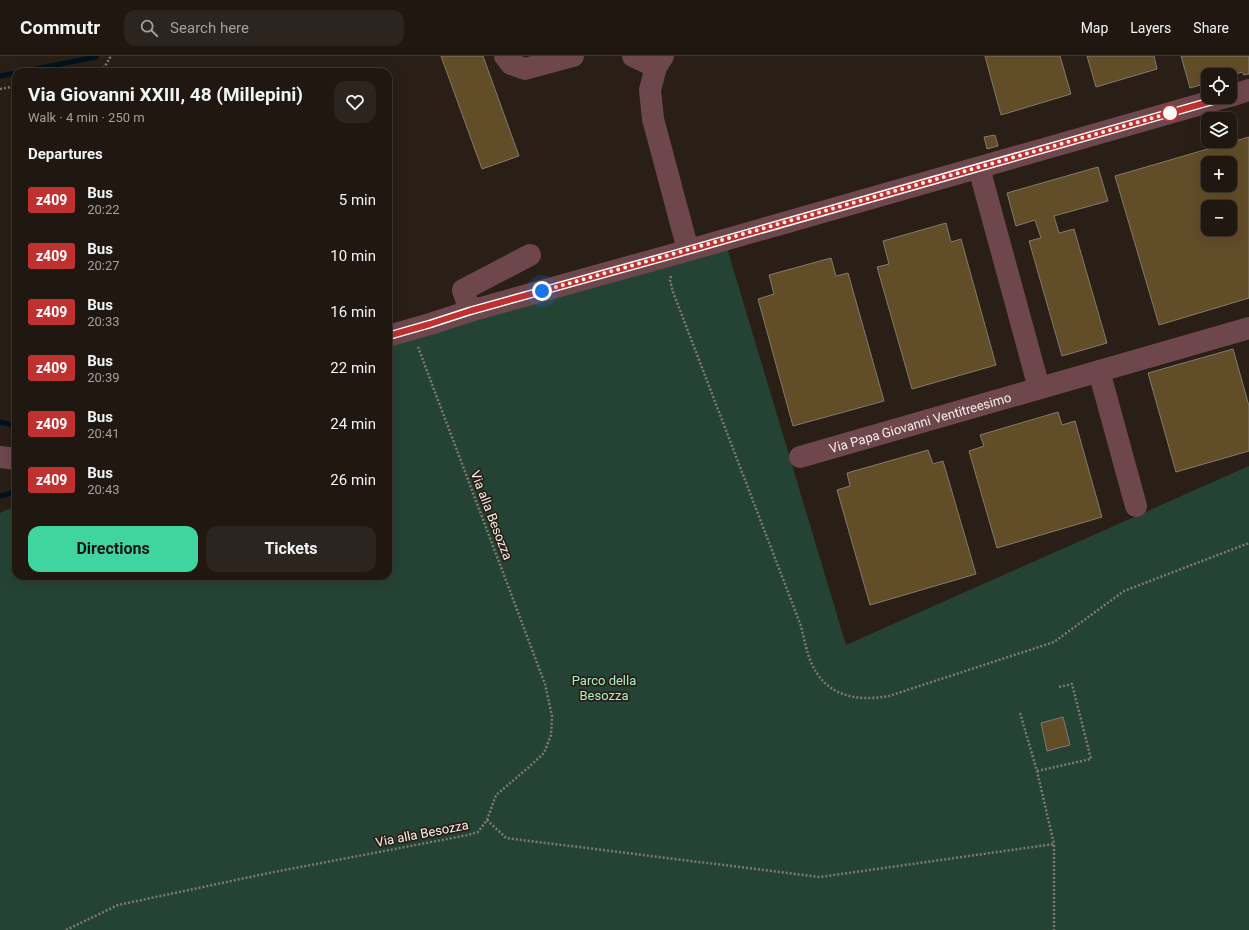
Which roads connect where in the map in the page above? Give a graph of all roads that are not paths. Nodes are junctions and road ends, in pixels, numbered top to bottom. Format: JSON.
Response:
{"nodes":[{"id":1,"x":505,"y":56,"type":"edge"},
{"id":2,"x":573,"y":56,"type":"edge"},
{"id":3,"x":633,"y":56,"type":"edge"},
{"id":4,"x":659,"y":61,"type":"edge"},
{"id":5,"x":1249,"y":90,"type":"edge"},
{"id":6,"x":1237,"y":94,"type":"edge"},
{"id":7,"x":1202,"y":104,"type":"edge"},
{"id":8,"x":979,"y":168,"type":"junction"},
{"id":9,"x":688,"y":250,"type":"junction"},
{"id":10,"x":530,"y":256,"type":"dead end"},
{"id":11,"x":470,"y":311,"type":"junction"},
{"id":12,"x":1249,"y":328,"type":"edge"},
{"id":13,"x":392,"y":335,"type":"edge"},
{"id":14,"x":1099,"y":371,"type":"junction"},
{"id":15,"x":1039,"y":388,"type":"junction"},
{"id":16,"x":0,"y":456,"type":"edge"},
{"id":17,"x":800,"y":457,"type":"dead end"},
{"id":18,"x":12,"y":458,"type":"edge"},
{"id":19,"x":1136,"y":506,"type":"dead end"}],
"edges":[{"from":1,"to":2,"type":"street"},
{"from":3,"to":4,"type":"street"},
{"from":4,"to":9,"type":"street"},
{"from":5,"to":6,"type":"street"},
{"from":7,"to":8,"type":"street"},
{"from":8,"to":9,"type":"street"},
{"from":8,"to":15,"type":"street"},
{"from":9,"to":11,"type":"street"},
{"from":10,"to":11,"type":"street"},
{"from":11,"to":13,"type":"street"},
{"from":12,"to":14,"type":"street","name":"Via Papa Giovanni Ventitreesimo"},
{"from":14,"to":15,"type":"street","name":"Via Papa Giovanni Ventitreesimo"},
{"from":14,"to":19,"type":"street"},
{"from":15,"to":17,"type":"street","name":"Via Papa Giovanni Ventitreesimo"},
{"from":16,"to":18,"type":"street"}]}
